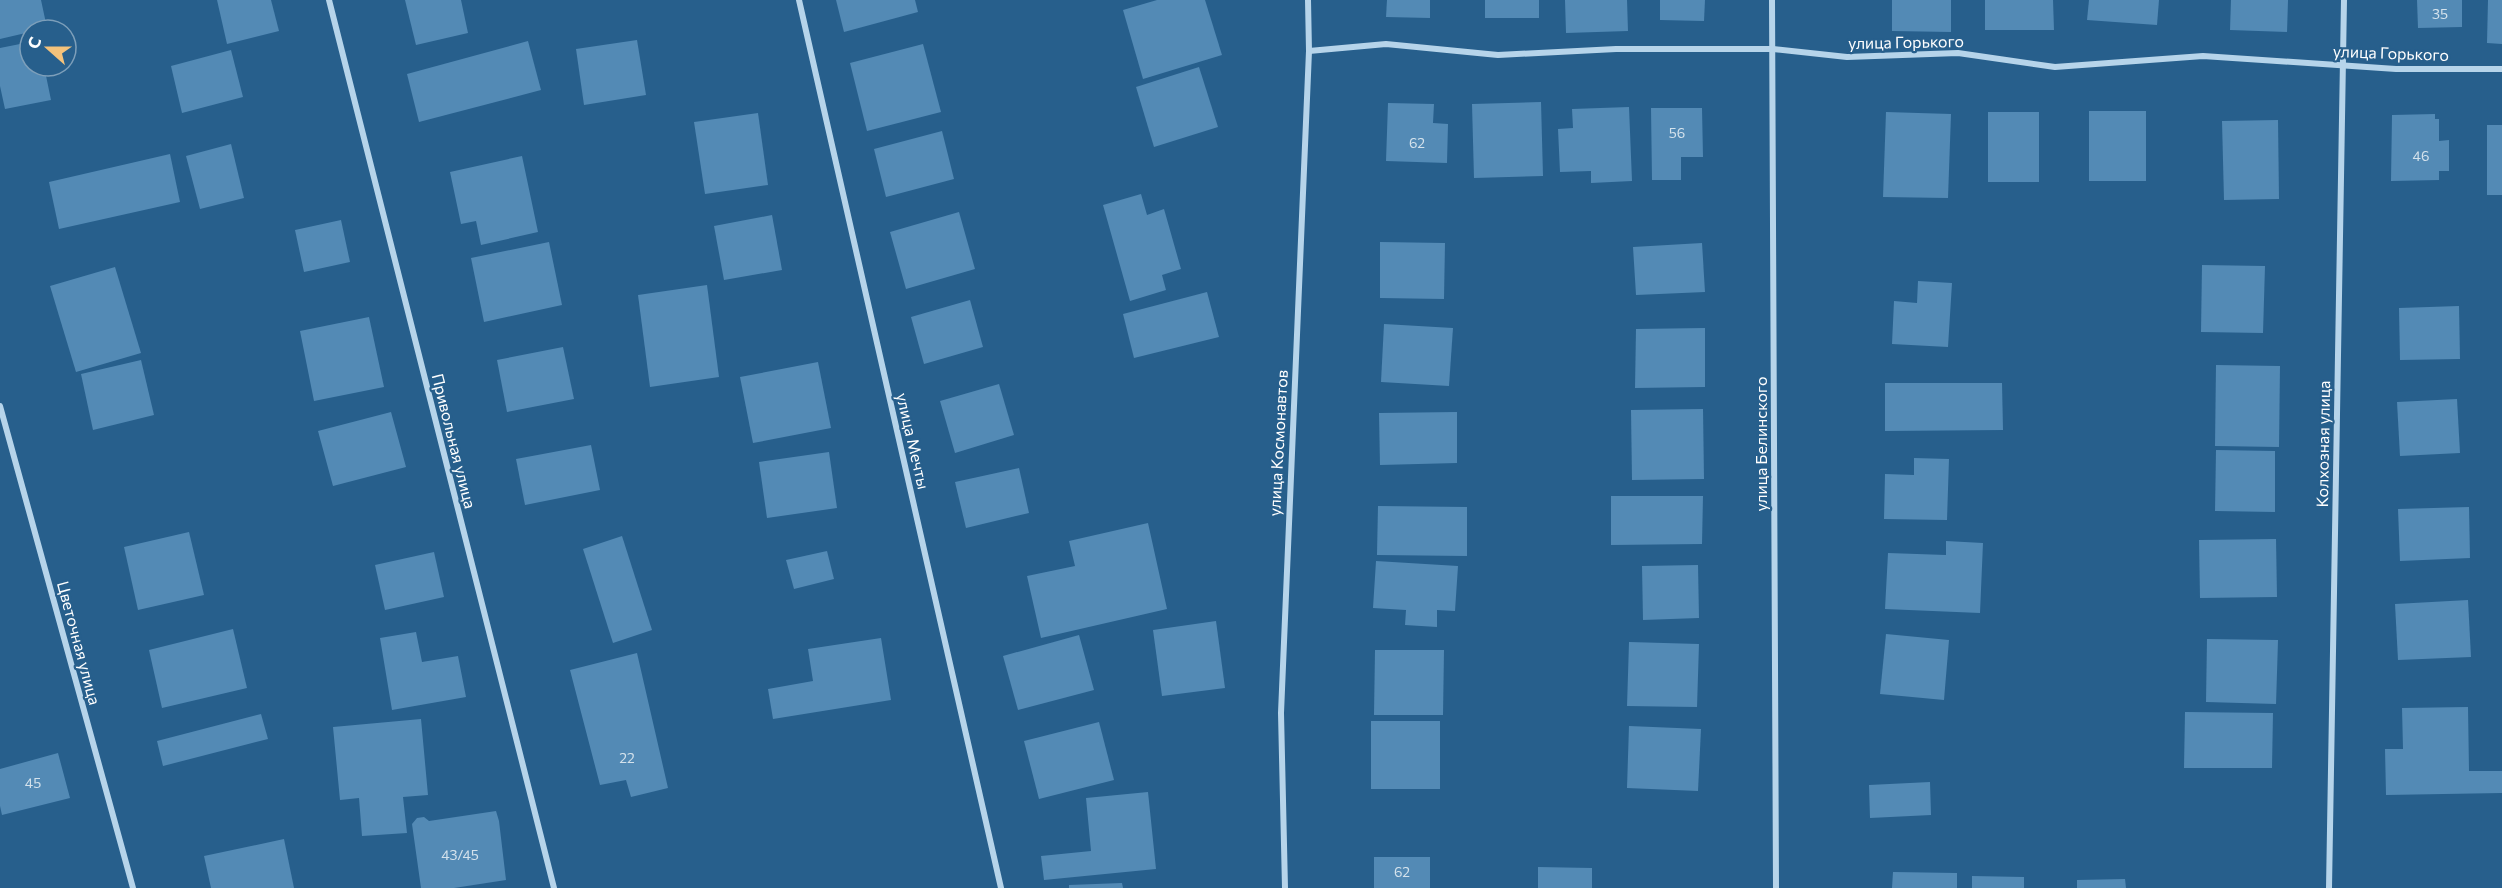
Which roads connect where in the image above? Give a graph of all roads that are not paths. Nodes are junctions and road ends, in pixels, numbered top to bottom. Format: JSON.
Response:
{"nodes":[{"id":1,"x":329,"y":0,"type":"edge"},
{"id":2,"x":799,"y":0,"type":"edge"},
{"id":3,"x":1308,"y":0,"type":"edge"},
{"id":4,"x":1772,"y":0,"type":"edge"},
{"id":5,"x":2344,"y":0,"type":"edge"},
{"id":6,"x":1773,"y":49,"type":"junction"},
{"id":7,"x":1309,"y":51,"type":"junction"},
{"id":8,"x":2342,"y":65,"type":"junction"},
{"id":9,"x":2502,"y":69,"type":"edge"},
{"id":10,"x":0,"y":406,"type":"edge"},
{"id":11,"x":133,"y":888,"type":"edge"},
{"id":12,"x":554,"y":888,"type":"edge"},
{"id":13,"x":1001,"y":888,"type":"edge"},
{"id":14,"x":1285,"y":888,"type":"edge"},
{"id":15,"x":1776,"y":888,"type":"edge"},
{"id":16,"x":2329,"y":888,"type":"edge"}],
"edges":[{"from":1,"to":12,"type":"street","name":"Привольная улица"},
{"from":2,"to":13,"type":"street","name":"улица Мечты"},
{"from":3,"to":7,"type":"street","name":"улица Космонавтов"},
{"from":4,"to":6,"type":"street","name":"улица Белинского"},
{"from":5,"to":8,"type":"street","name":"Колхозная улица"},
{"from":6,"to":7,"type":"street","name":"улица Горького"},
{"from":6,"to":8,"type":"street","name":"улица Горького"},
{"from":6,"to":15,"type":"street","name":"улица Белинского"},
{"from":7,"to":14,"type":"street","name":"улица Космонавтов"},
{"from":8,"to":9,"type":"street","name":"улица Горького"},
{"from":8,"to":16,"type":"street","name":"Колхозная улица"},
{"from":10,"to":11,"type":"street","name":"Цветочная улица"}]}
